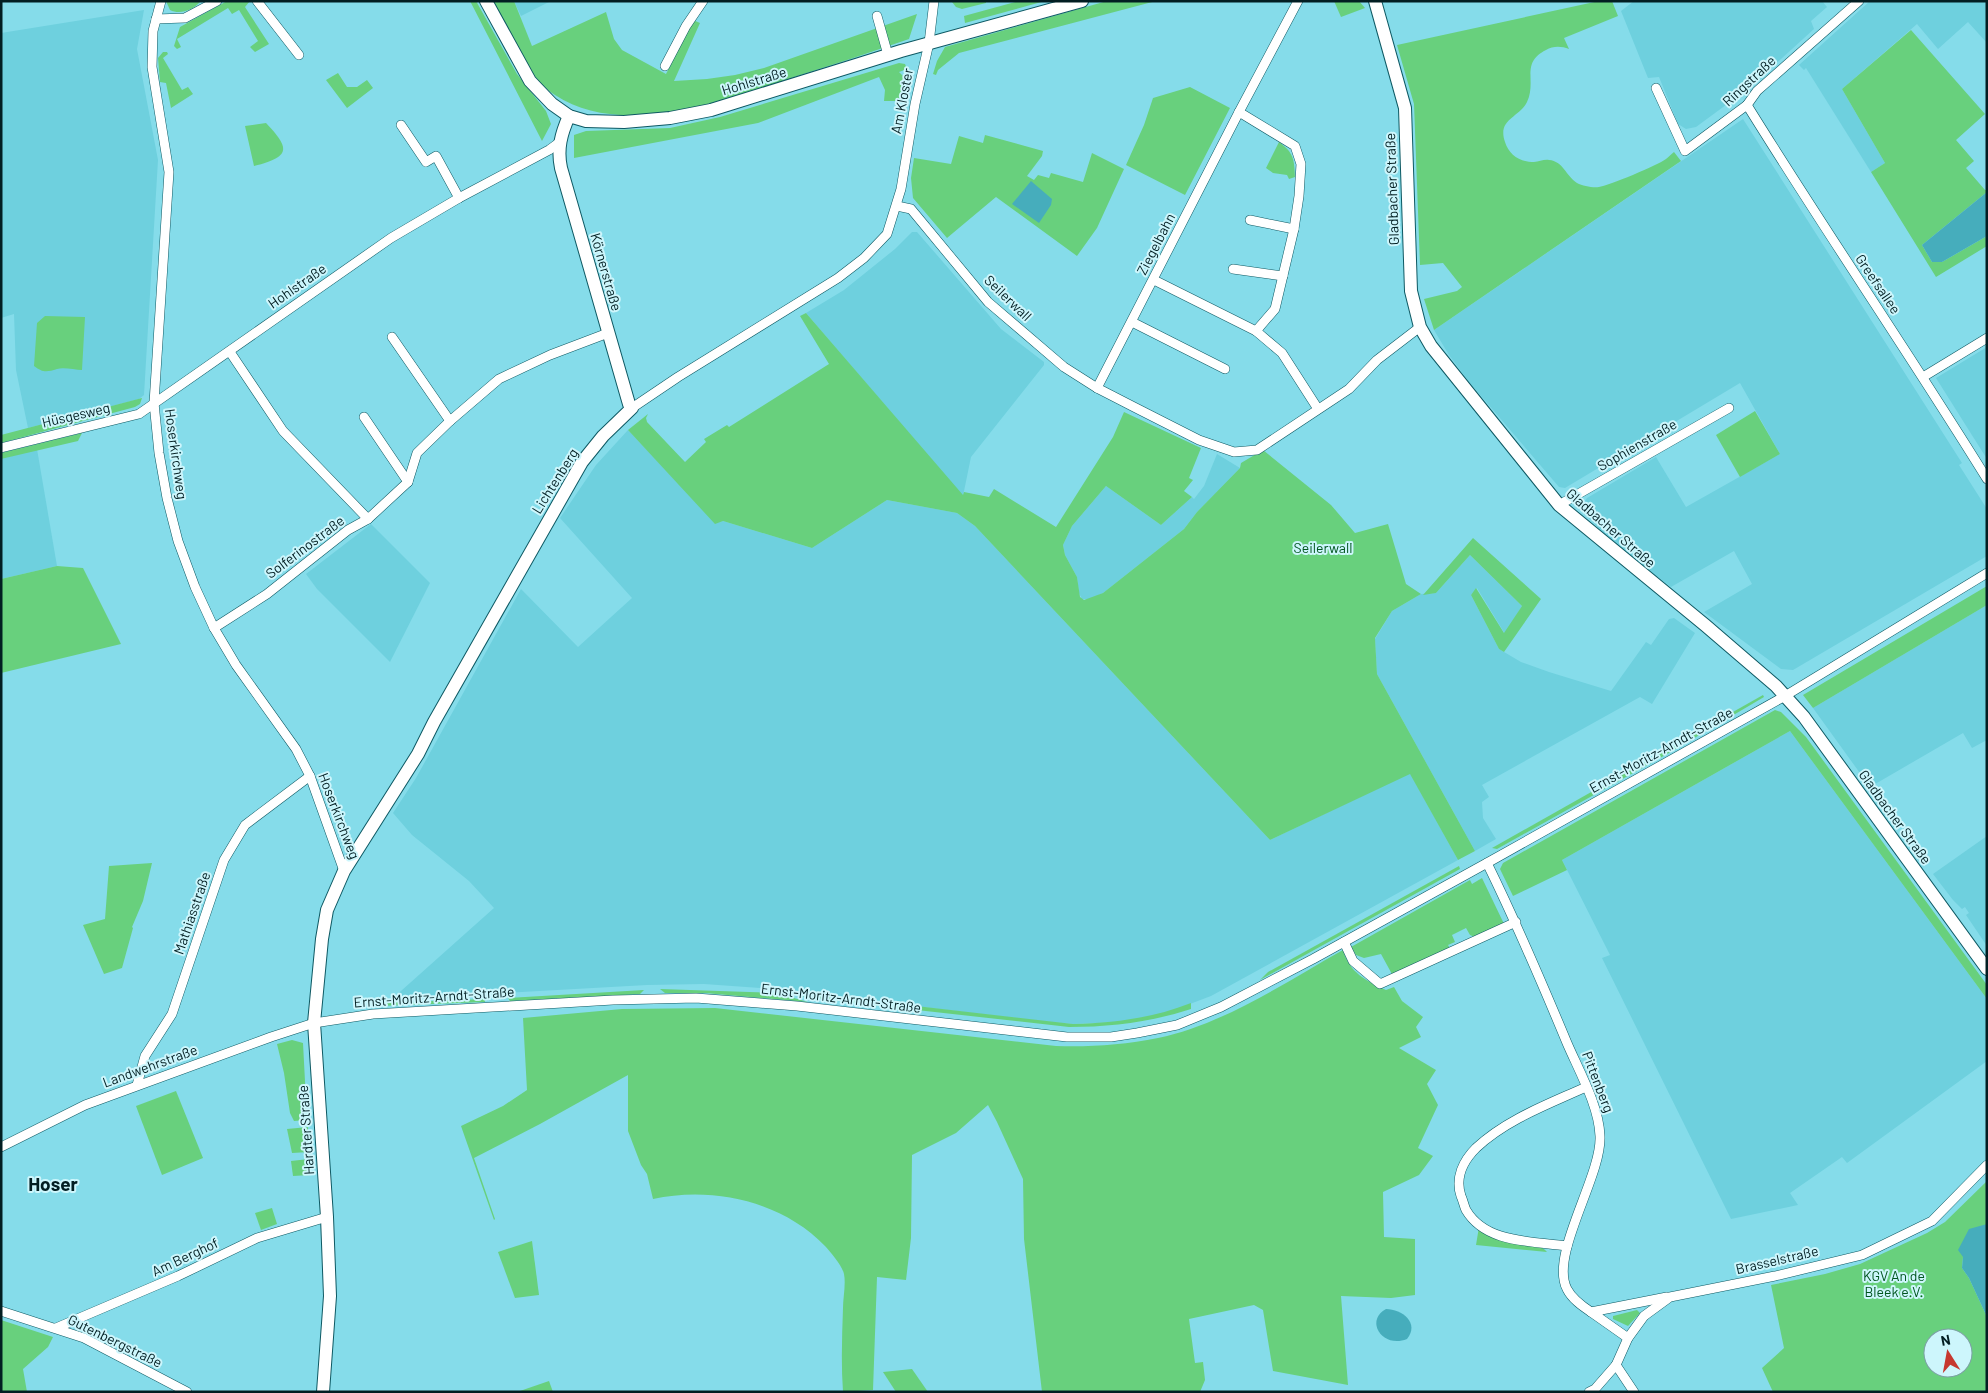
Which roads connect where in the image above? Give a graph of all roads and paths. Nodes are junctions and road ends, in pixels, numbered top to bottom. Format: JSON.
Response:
{"nodes":[{"id":1,"x":161,"y":1,"type":"edge"},
{"id":2,"x":217,"y":1,"type":"edge"},
{"id":3,"x":257,"y":1,"type":"edge"},
{"id":4,"x":486,"y":1,"type":"edge"},
{"id":5,"x":703,"y":1,"type":"edge"},
{"id":6,"x":934,"y":1,"type":"edge"},
{"id":7,"x":1082,"y":1,"type":"edge"},
{"id":8,"x":1298,"y":1,"type":"edge"},
{"id":9,"x":1375,"y":1,"type":"edge"},
{"id":10,"x":1859,"y":1,"type":"edge"},
{"id":11,"x":877,"y":16,"type":"dead end"},
{"id":12,"x":156,"y":19,"type":"junction"},
{"id":13,"x":929,"y":43,"type":"junction"},
{"id":14,"x":299,"y":55,"type":"dead end"},
{"id":15,"x":888,"y":55,"type":"junction"},
{"id":16,"x":665,"y":66,"type":"dead end"},
{"id":17,"x":1656,"y":88,"type":"dead end"},
{"id":18,"x":1747,"y":105,"type":"junction"},
{"id":19,"x":1239,"y":112,"type":"junction"},
{"id":20,"x":569,"y":116,"type":"junction"},
{"id":21,"x":401,"y":125,"type":"dead end"},
{"id":22,"x":560,"y":142,"type":"junction"},
{"id":23,"x":459,"y":198,"type":"junction"},
{"id":24,"x":897,"y":206,"type":"junction"},
{"id":25,"x":1250,"y":220,"type":"dead end"},
{"id":26,"x":1294,"y":229,"type":"junction"},
{"id":27,"x":1233,"y":269,"type":"dead end"},
{"id":28,"x":1283,"y":276,"type":"junction"},
{"id":29,"x":1154,"y":280,"type":"junction"},
{"id":30,"x":1132,"y":322,"type":"junction"},
{"id":31,"x":1420,"y":327,"type":"junction"},
{"id":32,"x":1256,"y":331,"type":"junction"},
{"id":33,"x":608,"y":332,"type":"junction"},
{"id":34,"x":392,"y":337,"type":"dead end"},
{"id":35,"x":1987,"y":338,"type":"edge"},
{"id":36,"x":230,"y":352,"type":"junction"},
{"id":37,"x":1225,"y":369,"type":"dead end"},
{"id":38,"x":1923,"y":377,"type":"junction"},
{"id":39,"x":1097,"y":388,"type":"junction"},
{"id":40,"x":154,"y":403,"type":"junction"},
{"id":41,"x":632,"y":408,"type":"junction"},
{"id":42,"x":1728,"y":408,"type":"dead end"},
{"id":43,"x":1318,"y":410,"type":"junction"},
{"id":44,"x":364,"y":417,"type":"dead end"},
{"id":45,"x":450,"y":421,"type":"junction"},
{"id":46,"x":1,"y":448,"type":"edge"},
{"id":47,"x":1987,"y":478,"type":"edge"},
{"id":48,"x":408,"y":482,"type":"junction"},
{"id":49,"x":1559,"y":505,"type":"junction"},
{"id":50,"x":368,"y":519,"type":"junction"},
{"id":51,"x":1987,"y":573,"type":"edge"},
{"id":52,"x":214,"y":628,"type":"junction"},
{"id":53,"x":1785,"y":696,"type":"junction"},
{"id":54,"x":310,"y":776,"type":"junction"},
{"id":55,"x":1487,"y":863,"type":"junction"},
{"id":56,"x":344,"y":871,"type":"junction"},
{"id":57,"x":1516,"y":922,"type":"junction"},
{"id":58,"x":1344,"y":942,"type":"junction"},
{"id":59,"x":1987,"y":969,"type":"edge"},
{"id":60,"x":314,"y":1023,"type":"junction"},
{"id":61,"x":137,"y":1085,"type":"junction"},
{"id":62,"x":1586,"y":1087,"type":"junction"},
{"id":63,"x":1,"y":1147,"type":"edge"},
{"id":64,"x":1987,"y":1165,"type":"edge"},
{"id":65,"x":327,"y":1217,"type":"junction"},
{"id":66,"x":1567,"y":1246,"type":"junction"},
{"id":67,"x":1670,"y":1297,"type":"junction"},
{"id":68,"x":1,"y":1311,"type":"edge"},
{"id":69,"x":1591,"y":1312,"type":"junction"},
{"id":70,"x":56,"y":1328,"type":"junction"},
{"id":71,"x":1628,"y":1338,"type":"junction"},
{"id":72,"x":1616,"y":1365,"type":"junction"},
{"id":73,"x":187,"y":1392,"type":"edge"},
{"id":74,"x":323,"y":1392,"type":"edge"},
{"id":75,"x":1589,"y":1392,"type":"edge"},
{"id":76,"x":1634,"y":1392,"type":"edge"}],
"edges":[{"from":1,"to":12,"type":"street","name":"Hoserkirchweg"},
{"from":2,"to":12,"type":"street"},
{"from":3,"to":14,"type":"street"},
{"from":4,"to":20,"type":"main road"},
{"from":5,"to":16,"type":"street"},
{"from":6,"to":13,"type":"street","name":"Am Kloster"},
{"from":7,"to":13,"type":"main road","name":"Hohlstraße"},
{"from":8,"to":19,"type":"street","name":"Ziegelbahn"},
{"from":9,"to":31,"type":"main road","name":"Gladbacher Straße"},
{"from":10,"to":18,"type":"street","name":"Ringstraße"},
{"from":11,"to":15,"type":"street"},
{"from":12,"to":40,"type":"street","name":"Hoserkirchweg"},
{"from":13,"to":15,"type":"main road","name":"Hohlstraße"},
{"from":13,"to":24,"type":"street","name":"Am Kloster"},
{"from":15,"to":20,"type":"main road","name":"Hohlstraße"},
{"from":17,"to":18,"type":"street","name":"Ringstraße"},
{"from":18,"to":38,"type":"street","name":"Greefsallee"},
{"from":19,"to":26,"type":"street"},
{"from":19,"to":29,"type":"street","name":"Ziegelbahn"},
{"from":20,"to":22,"type":"main road"},
{"from":21,"to":23,"type":"street"},
{"from":22,"to":23,"type":"street","name":"Hohlstraße"},
{"from":22,"to":33,"type":"main road","name":"Körnerstraße"},
{"from":23,"to":36,"type":"street","name":"Hohlstraße"},
{"from":24,"to":39,"type":"street","name":"Seilerwall"},
{"from":24,"to":41,"type":"street","name":"Lichtenberg"},
{"from":25,"to":26,"type":"street"},
{"from":26,"to":28,"type":"street"},
{"from":27,"to":28,"type":"street"},
{"from":28,"to":32,"type":"street"},
{"from":29,"to":30,"type":"street","name":"Ziegelbahn"},
{"from":29,"to":32,"type":"street"},
{"from":30,"to":37,"type":"street"},
{"from":30,"to":39,"type":"street","name":"Ziegelbahn"},
{"from":31,"to":43,"type":"street","name":"Seilerwall"},
{"from":31,"to":49,"type":"main road","name":"Gladbacher Straße"},
{"from":32,"to":43,"type":"street"},
{"from":33,"to":41,"type":"main road","name":"Körnerstraße"},
{"from":33,"to":45,"type":"street","name":"Solferinostraße"},
{"from":34,"to":45,"type":"street"},
{"from":35,"to":38,"type":"street"},
{"from":36,"to":40,"type":"street","name":"Hohlstraße"},
{"from":36,"to":50,"type":"street"},
{"from":38,"to":47,"type":"street","name":"Greefsallee"},
{"from":39,"to":43,"type":"street","name":"Seilerwall"},
{"from":40,"to":46,"type":"street","name":"Hüsgesweg"},
{"from":40,"to":52,"type":"street","name":"Hoserkirchweg"},
{"from":41,"to":56,"type":"main road","name":"Lichtenberg"},
{"from":42,"to":49,"type":"street","name":"Sophienstraße"},
{"from":44,"to":48,"type":"street"},
{"from":45,"to":48,"type":"street","name":"Solferinostraße"},
{"from":48,"to":50,"type":"street","name":"Solferinostraße"},
{"from":49,"to":53,"type":"main road","name":"Gladbacher Straße"},
{"from":50,"to":52,"type":"street","name":"Solferinostraße"},
{"from":51,"to":53,"type":"street","name":"Ernst-Moritz-Arndt-Straße"},
{"from":52,"to":54,"type":"street","name":"Hoserkirchweg"},
{"from":53,"to":55,"type":"street","name":"Ernst-Moritz-Arndt-Straße"},
{"from":53,"to":59,"type":"main road","name":"Gladbacher Straße"},
{"from":54,"to":56,"type":"street","name":"Hoserkirchweg"},
{"from":54,"to":61,"type":"street","name":"Mathiasstraße"},
{"from":55,"to":57,"type":"street","name":"Pittenberg"},
{"from":55,"to":58,"type":"street","name":"Ernst-Moritz-Arndt-Straße"},
{"from":56,"to":60,"type":"main road","name":"Hardter Straße"},
{"from":57,"to":58,"type":"street"},
{"from":57,"to":62,"type":"street","name":"Pittenberg"},
{"from":58,"to":60,"type":"street","name":"Ernst-Moritz-Arndt-Straße"},
{"from":60,"to":61,"type":"street","name":"Landwehrstraße"},
{"from":60,"to":65,"type":"main road","name":"Hardter Straße"},
{"from":61,"to":63,"type":"street","name":"Landwehrstraße"},
{"from":62,"to":66,"type":"street","name":"Pittenberg"},
{"from":62,"to":66,"type":"street"},
{"from":64,"to":67,"type":"street","name":"Brasselstraße"},
{"from":65,"to":70,"type":"street","name":"Am Berghof"},
{"from":65,"to":74,"type":"main road","name":"Hardter Straße"},
{"from":66,"to":69,"type":"street","name":"Pittenberg"},
{"from":67,"to":69,"type":"street"},
{"from":67,"to":71,"type":"street","name":"Brasselstraße"},
{"from":68,"to":70,"type":"street","name":"Gutenbergstraße"},
{"from":69,"to":71,"type":"street","name":"Pittenberg"},
{"from":70,"to":73,"type":"street","name":"Gutenbergstraße"},
{"from":71,"to":72,"type":"street","name":"Brasselstraße"},
{"from":72,"to":75,"type":"street","name":"Brasselstraße"},
{"from":72,"to":76,"type":"street"}]}
